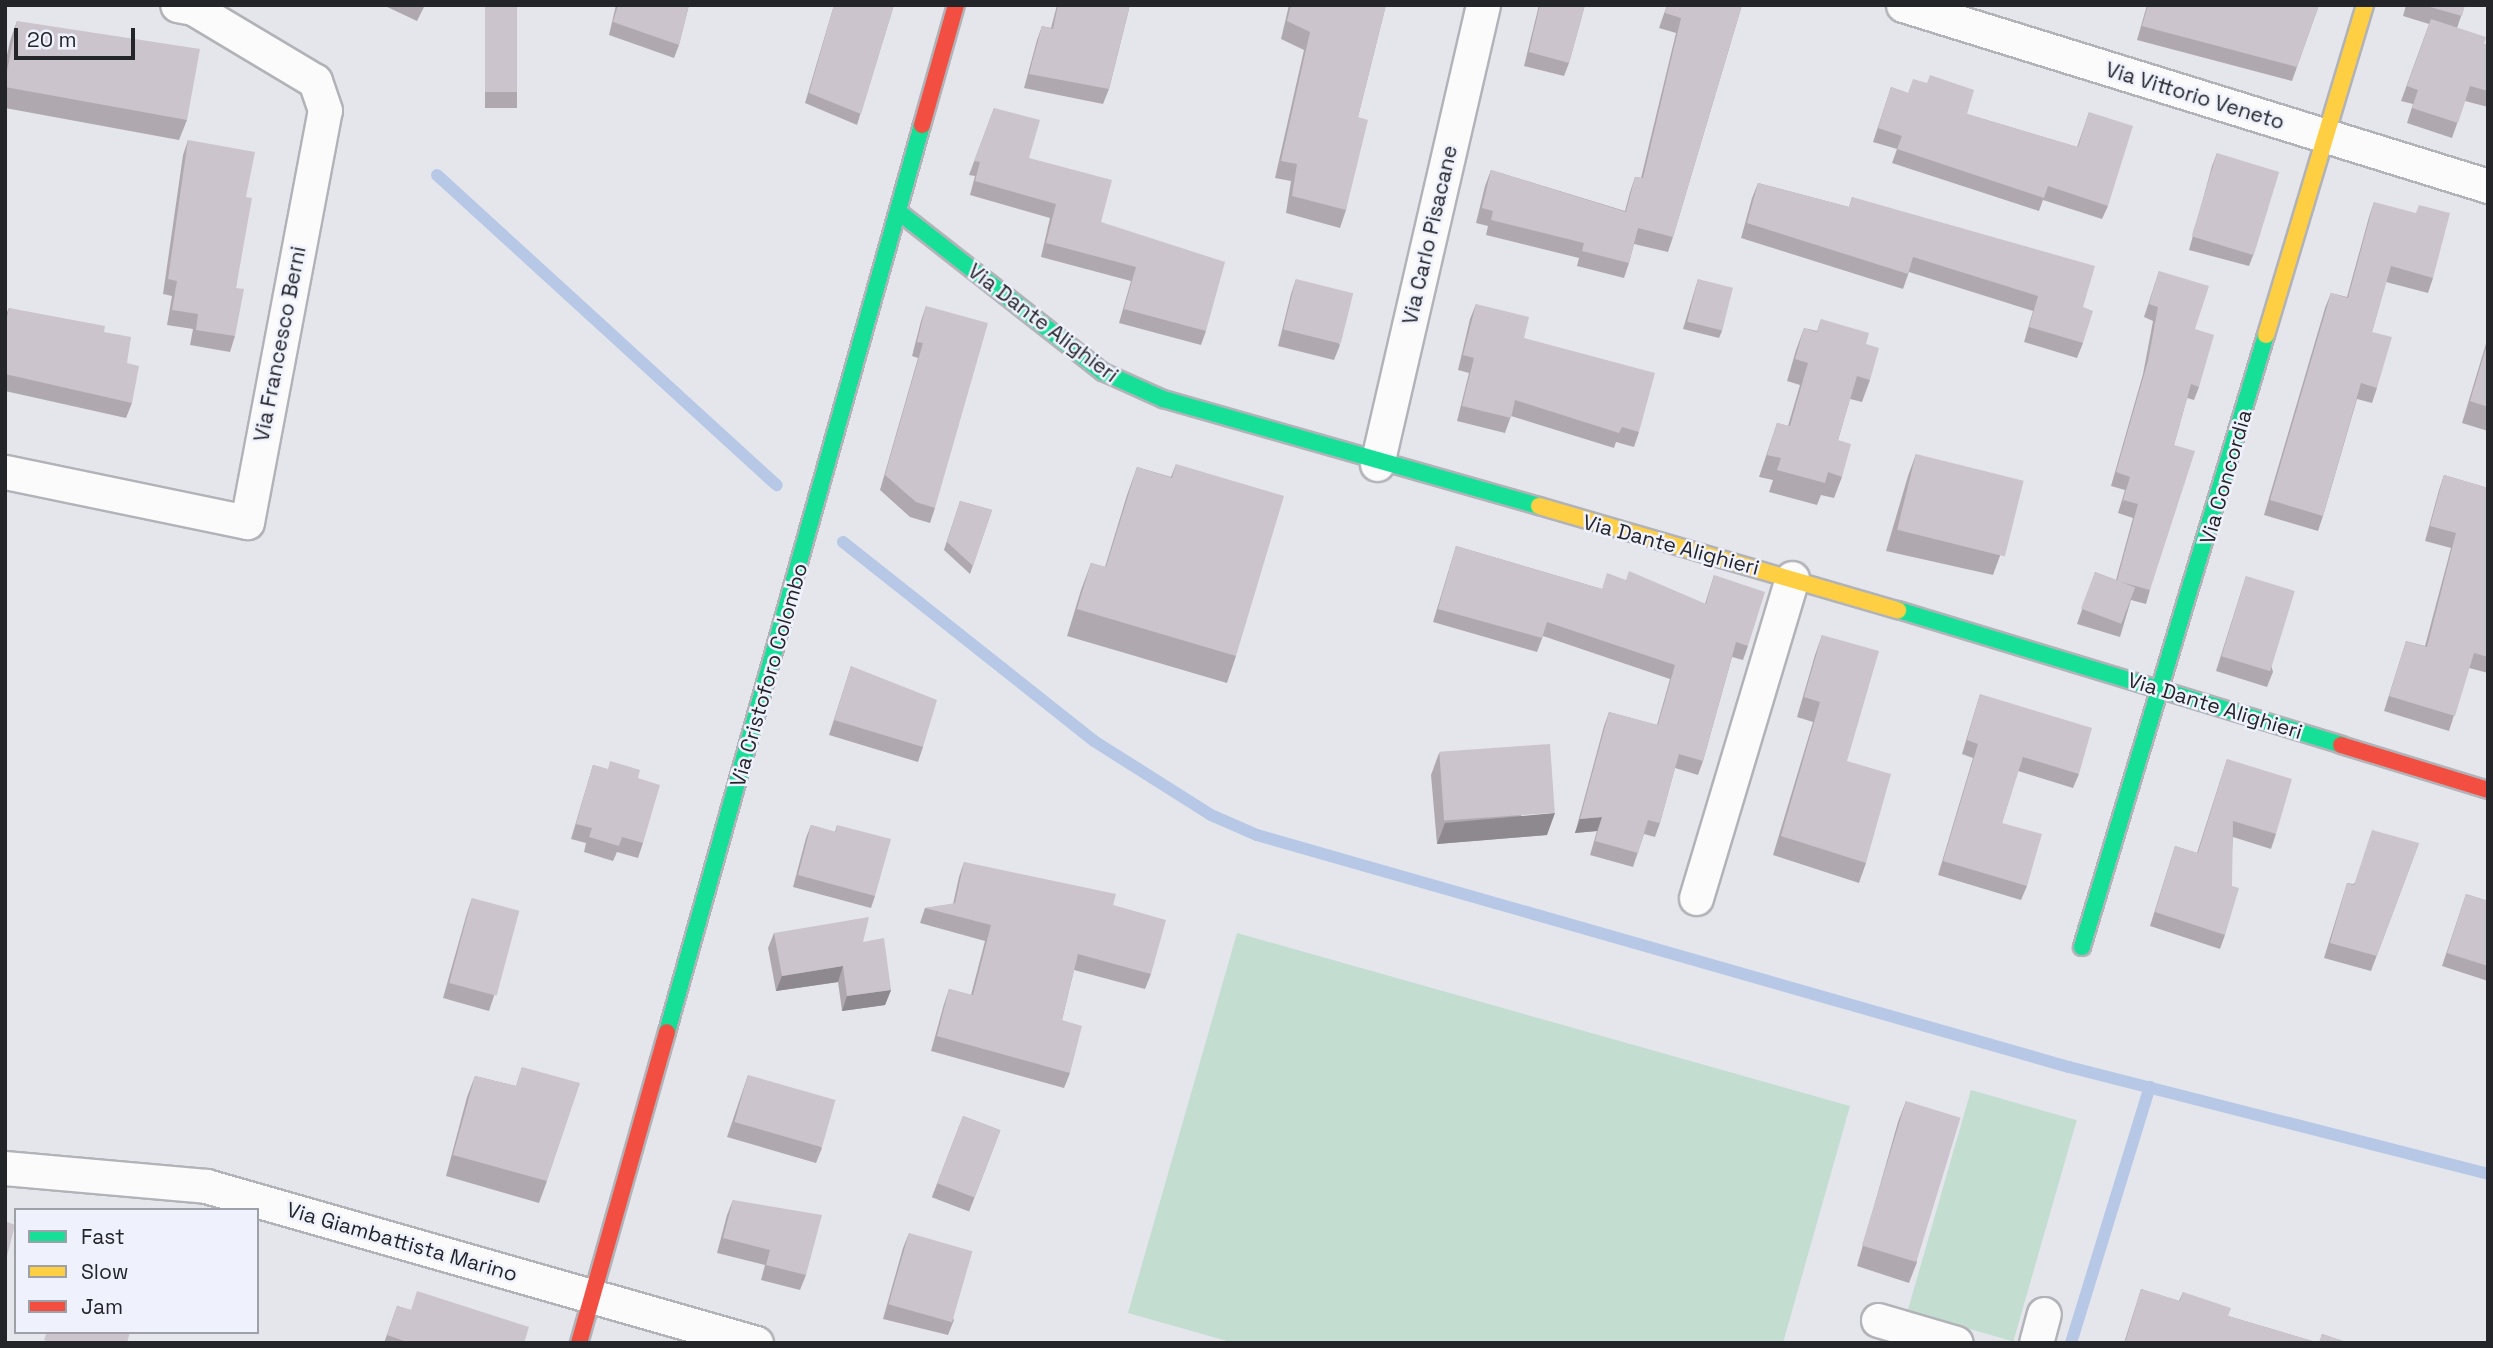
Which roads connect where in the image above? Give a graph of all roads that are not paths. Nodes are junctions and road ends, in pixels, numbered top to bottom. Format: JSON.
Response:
{"nodes":[{"id":1,"x":177,"y":5,"type":"edge"},
{"id":2,"x":956,"y":5,"type":"edge"},
{"id":3,"x":1483,"y":5,"type":"edge"},
{"id":4,"x":1903,"y":5,"type":"edge"},
{"id":5,"x":2365,"y":5,"type":"edge"},
{"id":6,"x":2326,"y":136,"type":"junction"},
{"id":7,"x":2488,"y":186,"type":"edge"},
{"id":8,"x":900,"y":213,"type":"junction"},
{"id":9,"x":1377,"y":464,"type":"junction"},
{"id":10,"x":5,"y":472,"type":"edge"},
{"id":11,"x":1792,"y":578,"type":"junction"},
{"id":12,"x":2163,"y":690,"type":"junction"},
{"id":13,"x":2488,"y":790,"type":"edge"},
{"id":14,"x":1696,"y":898,"type":"dead end"},
{"id":15,"x":2082,"y":947,"type":"dead end"},
{"id":16,"x":5,"y":1168,"type":"edge"},
{"id":17,"x":590,"y":1295,"type":"junction"},
{"id":18,"x":1878,"y":1320,"type":"dead end"},
{"id":19,"x":579,"y":1343,"type":"edge"},
{"id":20,"x":756,"y":1343,"type":"edge"},
{"id":21,"x":1956,"y":1343,"type":"edge"}],
"edges":[{"from":1,"to":10,"type":"street","name":"Via Francesco Berni"},
{"from":2,"to":8,"type":"street","name":"Via Cristoforo Colombo"},
{"from":3,"to":9,"type":"street","name":"Via Carlo Pisacane"},
{"from":4,"to":6,"type":"street","name":"Via Vittorio Veneto"},
{"from":5,"to":6,"type":"street","name":"Via Concordia"},
{"from":6,"to":7,"type":"street","name":"Via Vittorio Veneto"},
{"from":6,"to":12,"type":"street","name":"Via Concordia"},
{"from":8,"to":9,"type":"street","name":"Via Dante Alighieri"},
{"from":8,"to":17,"type":"street","name":"Via Cristoforo Colombo"},
{"from":9,"to":11,"type":"street","name":"Via Dante Alighieri"},
{"from":11,"to":12,"type":"street","name":"Via Dante Alighieri"},
{"from":11,"to":14,"type":"street"},
{"from":12,"to":13,"type":"street","name":"Via Dante Alighieri"},
{"from":12,"to":15,"type":"street","name":"Via Concordia"},
{"from":16,"to":17,"type":"street","name":"Via Giambattista Marino"},
{"from":17,"to":19,"type":"street","name":"Via Cristoforo Colombo"},
{"from":17,"to":20,"type":"street","name":"Via Giambattista Marino"},
{"from":18,"to":21,"type":"street"}]}
